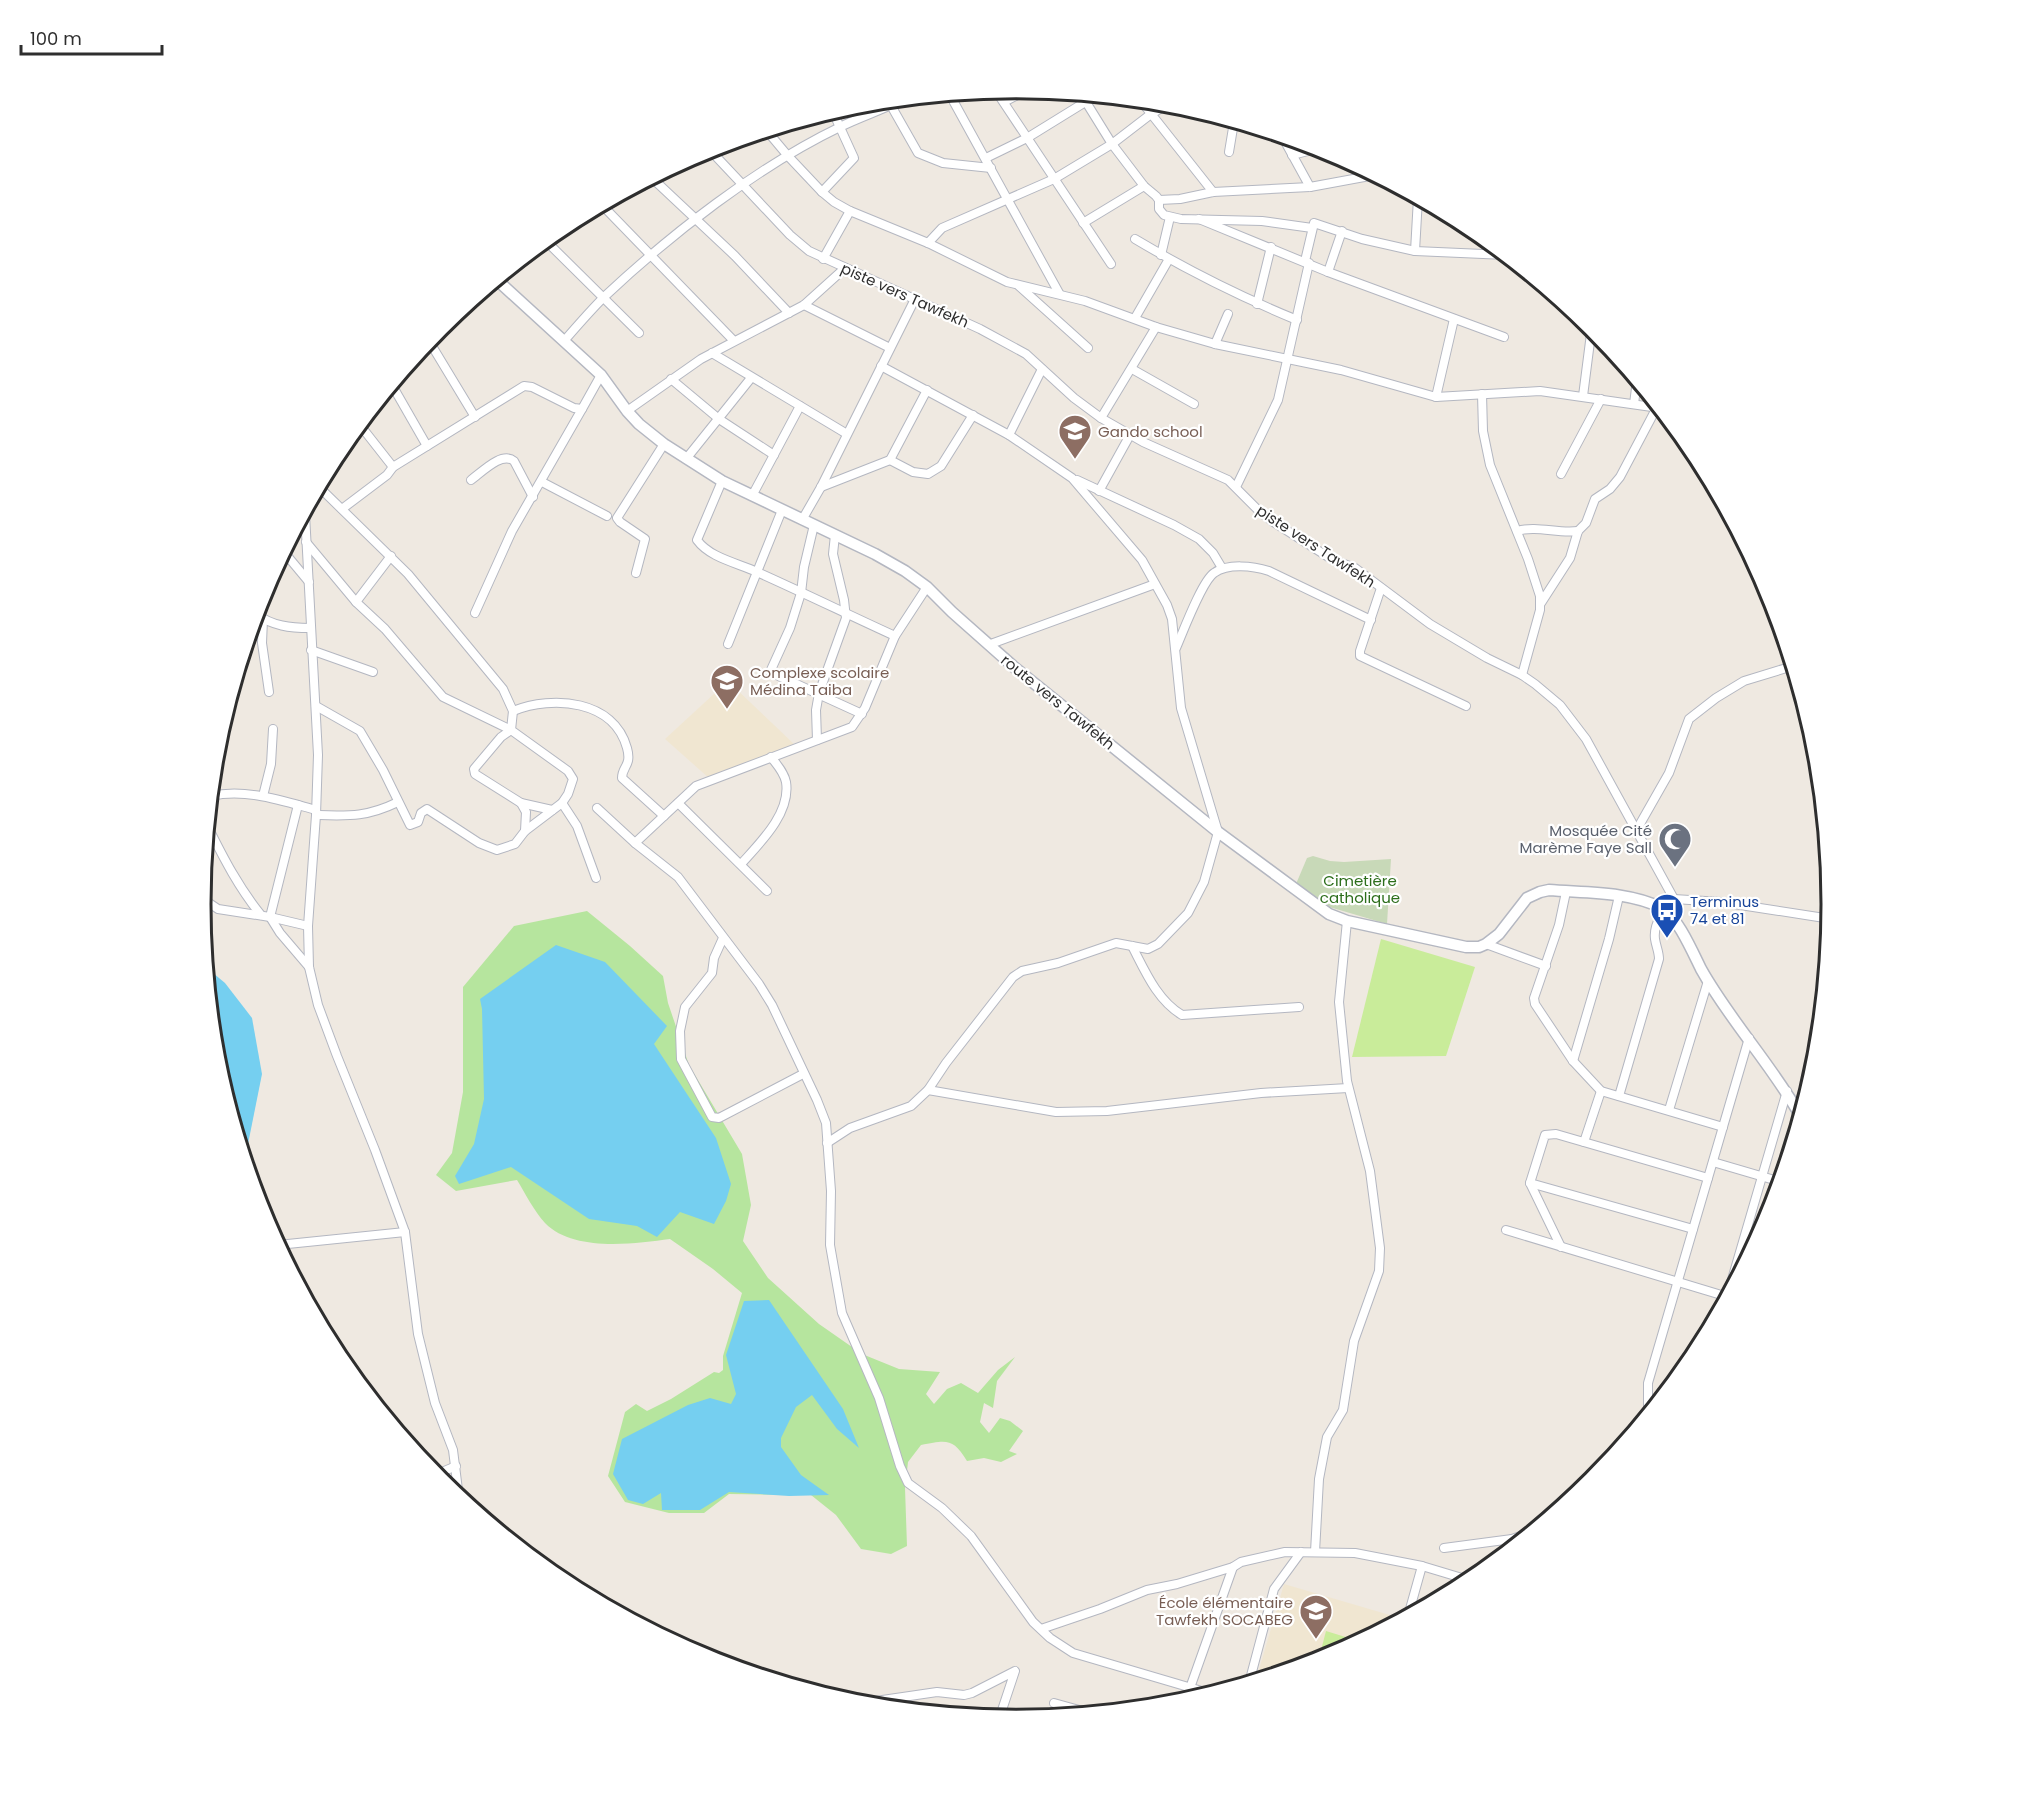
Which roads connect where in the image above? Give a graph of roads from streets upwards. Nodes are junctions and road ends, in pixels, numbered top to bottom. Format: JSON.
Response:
{"nodes":[{"id":1,"x":1010,"y":99,"type":"edge"},
{"id":2,"x":954,"y":102,"type":"edge"},
{"id":3,"x":1004,"y":102,"type":"joint"},
{"id":4,"x":1086,"y":102,"type":"joint"},
{"id":5,"x":893,"y":109,"type":"edge"},
{"id":6,"x":1149,"y":110,"type":"edge"},
{"id":7,"x":1156,"y":111,"type":"edge"},
{"id":8,"x":871,"y":112,"type":"edge"},
{"id":9,"x":1152,"y":114,"type":"junction"},
{"id":10,"x":836,"y":119,"type":"edge"},
{"id":11,"x":840,"y":127,"type":"junction"},
{"id":12,"x":1233,"y":129,"type":"edge"},
{"id":13,"x":772,"y":137,"type":"edge"},
{"id":14,"x":1028,"y":138,"type":"junction"},
{"id":15,"x":1112,"y":144,"type":"junction"},
{"id":16,"x":1288,"y":147,"type":"edge"},
{"id":17,"x":1229,"y":152,"type":"dead end"},
{"id":18,"x":1303,"y":152,"type":"edge"},
{"id":19,"x":1292,"y":155,"type":"junction"},
{"id":20,"x":788,"y":156,"type":"junction"},
{"id":21,"x":716,"y":157,"type":"edge"},
{"id":22,"x":986,"y":158,"type":"junction"},
{"id":23,"x":991,"y":168,"type":"junction"},
{"id":24,"x":1360,"y":176,"type":"edge"},
{"id":25,"x":1054,"y":178,"type":"junction"},
{"id":26,"x":658,"y":183,"type":"edge"},
{"id":27,"x":742,"y":186,"type":"junction"},
{"id":28,"x":1144,"y":186,"type":"junction"},
{"id":29,"x":1310,"y":187,"type":"junction"},
{"id":30,"x":822,"y":192,"type":"junction"},
{"id":31,"x":1213,"y":192,"type":"junction"},
{"id":32,"x":1007,"y":198,"type":"junction"},
{"id":33,"x":1159,"y":200,"type":"junction"},
{"id":34,"x":1418,"y":206,"type":"edge"},
{"id":35,"x":608,"y":211,"type":"edge"},
{"id":36,"x":850,"y":211,"type":"junction"},
{"id":37,"x":1170,"y":217,"type":"junction"},
{"id":38,"x":1199,"y":219,"type":"junction"},
{"id":39,"x":696,"y":220,"type":"junction"},
{"id":40,"x":1083,"y":223,"type":"junction"},
{"id":41,"x":1312,"y":228,"type":"junction"},
{"id":42,"x":1342,"y":231,"type":"junction"},
{"id":43,"x":1135,"y":239,"type":"dead end"},
{"id":44,"x":928,"y":243,"type":"junction"},
{"id":45,"x":552,"y":247,"type":"edge"},
{"id":46,"x":1271,"y":248,"type":"junction"},
{"id":47,"x":1415,"y":251,"type":"junction"},
{"id":48,"x":1492,"y":254,"type":"edge"},
{"id":49,"x":652,"y":256,"type":"junction"},
{"id":50,"x":1165,"y":257,"type":"junction"},
{"id":51,"x":823,"y":259,"type":"junction"},
{"id":52,"x":1307,"y":262,"type":"junction"},
{"id":53,"x":1111,"y":264,"type":"dead end"},
{"id":54,"x":845,"y":268,"type":"junction"},
{"id":55,"x":1328,"y":272,"type":"junction"},
{"id":56,"x":502,"y":285,"type":"edge"},
{"id":57,"x":1018,"y":285,"type":"junction"},
{"id":58,"x":1059,"y":293,"type":"junction"},
{"id":59,"x":603,"y":298,"type":"junction"},
{"id":60,"x":915,"y":299,"type":"junction"},
{"id":61,"x":1257,"y":304,"type":"junction"},
{"id":62,"x":804,"y":305,"type":"junction"},
{"id":63,"x":789,"y":313,"type":"junction"},
{"id":64,"x":1227,"y":314,"type":"dead end"},
{"id":65,"x":1135,"y":318,"type":"junction"},
{"id":66,"x":1454,"y":319,"type":"junction"},
{"id":67,"x":1297,"y":320,"type":"junction"},
{"id":68,"x":1156,"y":327,"type":"junction"},
{"id":69,"x":639,"y":333,"type":"dead end"},
{"id":70,"x":1503,"y":337,"type":"dead end"},
{"id":71,"x":1590,"y":340,"type":"edge"},
{"id":72,"x":564,"y":341,"type":"junction"},
{"id":73,"x":734,"y":341,"type":"junction"},
{"id":74,"x":1215,"y":344,"type":"junction"},
{"id":75,"x":890,"y":348,"type":"junction"},
{"id":76,"x":1088,"y":348,"type":"dead end"},
{"id":77,"x":434,"y":349,"type":"edge"},
{"id":78,"x":712,"y":353,"type":"junction"},
{"id":79,"x":1288,"y":360,"type":"junction"},
{"id":80,"x":881,"y":366,"type":"junction"},
{"id":81,"x":1042,"y":369,"type":"junction"},
{"id":82,"x":1132,"y":369,"type":"junction"},
{"id":83,"x":601,"y":375,"type":"junction"},
{"id":84,"x":751,"y":378,"type":"junction"},
{"id":85,"x":671,"y":379,"type":"junction"},
{"id":86,"x":927,"y":390,"type":"junction"},
{"id":87,"x":1636,"y":390,"type":"edge"},
{"id":88,"x":395,"y":392,"type":"edge"},
{"id":89,"x":1482,"y":394,"type":"junction"},
{"id":90,"x":1436,"y":396,"type":"junction"},
{"id":91,"x":1583,"y":396,"type":"junction"},
{"id":92,"x":1601,"y":399,"type":"junction"},
{"id":93,"x":1194,"y":404,"type":"dead end"},
{"id":94,"x":1634,"y":404,"type":"junction"},
{"id":95,"x":800,"y":406,"type":"junction"},
{"id":96,"x":1649,"y":406,"type":"edge"},
{"id":97,"x":582,"y":409,"type":"junction"},
{"id":98,"x":627,"y":411,"type":"junction"},
{"id":99,"x":1655,"y":413,"type":"edge"},
{"id":100,"x":973,"y":415,"type":"junction"},
{"id":101,"x":474,"y":417,"type":"junction"},
{"id":102,"x":718,"y":418,"type":"junction"},
{"id":103,"x":1101,"y":418,"type":"junction"},
{"id":104,"x":365,"y":431,"type":"edge"},
{"id":105,"x":847,"y":434,"type":"junction"},
{"id":106,"x":1009,"y":435,"type":"junction"},
{"id":107,"x":1130,"y":435,"type":"junction"},
{"id":108,"x":664,"y":444,"type":"junction"},
{"id":109,"x":428,"y":446,"type":"junction"},
{"id":110,"x":774,"y":455,"type":"junction"},
{"id":111,"x":686,"y":459,"type":"junction"},
{"id":112,"x":890,"y":460,"type":"junction"},
{"id":113,"x":393,"y":467,"type":"junction"},
{"id":114,"x":1561,"y":474,"type":"dead end"},
{"id":115,"x":1072,"y":478,"type":"junction"},
{"id":116,"x":471,"y":480,"type":"dead end"},
{"id":117,"x":722,"y":481,"type":"junction"},
{"id":118,"x":542,"y":482,"type":"junction"},
{"id":119,"x":821,"y":487,"type":"junction"},
{"id":120,"x":1236,"y":487,"type":"junction"},
{"id":121,"x":1099,"y":491,"type":"junction"},
{"id":122,"x":325,"y":493,"type":"edge"},
{"id":123,"x":752,"y":496,"type":"junction"},
{"id":124,"x":533,"y":497,"type":"junction"},
{"id":125,"x":342,"y":509,"type":"junction"},
{"id":126,"x":782,"y":510,"type":"junction"},
{"id":127,"x":608,"y":516,"type":"dead end"},
{"id":128,"x":802,"y":520,"type":"junction"},
{"id":129,"x":814,"y":525,"type":"junction"},
{"id":130,"x":305,"y":527,"type":"edge"},
{"id":131,"x":1517,"y":531,"type":"junction"},
{"id":132,"x":1578,"y":531,"type":"junction"},
{"id":133,"x":835,"y":535,"type":"junction"},
{"id":134,"x":306,"y":542,"type":"junction"},
{"id":135,"x":391,"y":556,"type":"junction"},
{"id":136,"x":289,"y":558,"type":"edge"},
{"id":137,"x":1222,"y":568,"type":"junction"},
{"id":138,"x":758,"y":572,"type":"junction"},
{"id":139,"x":636,"y":573,"type":"dead end"},
{"id":140,"x":309,"y":582,"type":"junction"},
{"id":141,"x":1155,"y":584,"type":"junction"},
{"id":142,"x":927,"y":587,"type":"junction"},
{"id":143,"x":1381,"y":588,"type":"junction"},
{"id":144,"x":801,"y":593,"type":"junction"},
{"id":145,"x":356,"y":602,"type":"junction"},
{"id":146,"x":1540,"y":604,"type":"junction"},
{"id":147,"x":475,"y":613,"type":"dead end"},
{"id":148,"x":846,"y":614,"type":"junction"},
{"id":149,"x":264,"y":618,"type":"edge"},
{"id":150,"x":1371,"y":620,"type":"junction"},
{"id":151,"x":310,"y":628,"type":"junction"},
{"id":152,"x":260,"y":629,"type":"edge"},
{"id":153,"x":895,"y":636,"type":"junction"},
{"id":154,"x":728,"y":644,"type":"dead end"},
{"id":155,"x":988,"y":645,"type":"junction"},
{"id":156,"x":1176,"y":648,"type":"junction"},
{"id":157,"x":311,"y":650,"type":"junction"},
{"id":158,"x":1786,"y":668,"type":"edge"},
{"id":159,"x":373,"y":672,"type":"dead end"},
{"id":160,"x":1522,"y":675,"type":"junction"},
{"id":161,"x":270,"y":692,"type":"dead end"},
{"id":162,"x":819,"y":693,"type":"junction"},
{"id":163,"x":316,"y":706,"type":"junction"},
{"id":164,"x":1466,"y":706,"type":"dead end"},
{"id":165,"x":513,"y":711,"type":"junction"},
{"id":166,"x":862,"y":714,"type":"junction"},
{"id":167,"x":273,"y":729,"type":"dead end"},
{"id":168,"x":511,"y":730,"type":"junction"},
{"id":169,"x":817,"y":740,"type":"junction"},
{"id":170,"x":771,"y":757,"type":"junction"},
{"id":171,"x":219,"y":795,"type":"edge"},
{"id":172,"x":263,"y":796,"type":"junction"},
{"id":173,"x":398,"y":802,"type":"junction"},
{"id":174,"x":562,"y":802,"type":"junction"},
{"id":175,"x":522,"y":803,"type":"junction"},
{"id":176,"x":678,"y":803,"type":"junction"},
{"id":177,"x":298,"y":805,"type":"junction"},
{"id":178,"x":597,"y":808,"type":"dead end"},
{"id":179,"x":552,"y":810,"type":"junction"},
{"id":180,"x":316,"y":812,"type":"junction"},
{"id":181,"x":664,"y":816,"type":"junction"},
{"id":182,"x":525,"y":831,"type":"junction"},
{"id":183,"x":1636,"y":831,"type":"junction"},
{"id":184,"x":1218,"y":832,"type":"junction"},
{"id":185,"x":214,"y":839,"type":"edge"},
{"id":186,"x":635,"y":843,"type":"junction"},
{"id":187,"x":741,"y":864,"type":"junction"},
{"id":188,"x":596,"y":878,"type":"dead end"},
{"id":189,"x":767,"y":891,"type":"dead end"},
{"id":190,"x":1566,"y":892,"type":"junction"},
{"id":191,"x":1619,"y":896,"type":"junction"},
{"id":192,"x":1674,"y":899,"type":"junction"},
{"id":193,"x":211,"y":904,"type":"edge"},
{"id":194,"x":1665,"y":909,"type":"junction"},
{"id":195,"x":266,"y":916,"type":"junction"},
{"id":196,"x":1821,"y":918,"type":"edge"},
{"id":197,"x":1347,"y":921,"type":"junction"},
{"id":198,"x":308,"y":926,"type":"junction"},
{"id":199,"x":723,"y":938,"type":"junction"},
{"id":200,"x":1486,"y":944,"type":"junction"},
{"id":201,"x":1132,"y":946,"type":"junction"},
{"id":202,"x":1546,"y":966,"type":"junction"},
{"id":203,"x":309,"y":967,"type":"junction"},
{"id":204,"x":1708,"y":981,"type":"junction"},
{"id":205,"x":1299,"y":1007,"type":"dead end"},
{"id":206,"x":1749,"y":1038,"type":"junction"},
{"id":207,"x":1573,"y":1061,"type":"junction"},
{"id":208,"x":803,"y":1074,"type":"junction"},
{"id":209,"x":1348,"y":1088,"type":"junction"},
{"id":210,"x":928,"y":1090,"type":"junction"},
{"id":211,"x":1601,"y":1091,"type":"junction"},
{"id":212,"x":1787,"y":1091,"type":"junction"},
{"id":213,"x":1619,"y":1096,"type":"junction"},
{"id":214,"x":1796,"y":1108,"type":"edge"},
{"id":215,"x":1669,"y":1110,"type":"junction"},
{"id":216,"x":1723,"y":1127,"type":"junction"},
{"id":217,"x":1584,"y":1142,"type":"junction"},
{"id":218,"x":827,"y":1143,"type":"junction"},
{"id":219,"x":1713,"y":1162,"type":"junction"},
{"id":220,"x":1762,"y":1176,"type":"junction"},
{"id":221,"x":1708,"y":1178,"type":"junction"},
{"id":222,"x":1773,"y":1179,"type":"edge"},
{"id":223,"x":1530,"y":1184,"type":"junction"},
{"id":224,"x":1693,"y":1229,"type":"junction"},
{"id":225,"x":1506,"y":1230,"type":"dead end"},
{"id":226,"x":405,"y":1232,"type":"junction"},
{"id":227,"x":286,"y":1244,"type":"edge"},
{"id":228,"x":1561,"y":1247,"type":"junction"},
{"id":229,"x":1736,"y":1266,"type":"edge"},
{"id":230,"x":1678,"y":1282,"type":"junction"},
{"id":231,"x":1720,"y":1296,"type":"edge"},
{"id":232,"x":1648,"y":1405,"type":"edge"},
{"id":233,"x":456,"y":1466,"type":"junction"},
{"id":234,"x":444,"y":1471,"type":"edge"},
{"id":235,"x":458,"y":1484,"type":"edge"},
{"id":236,"x":1511,"y":1541,"type":"edge"},
{"id":237,"x":1444,"y":1548,"type":"dead end"},
{"id":238,"x":1301,"y":1552,"type":"junction"},
{"id":239,"x":1315,"y":1552,"type":"junction"},
{"id":240,"x":1422,"y":1566,"type":"junction"},
{"id":241,"x":1233,"y":1567,"type":"junction"},
{"id":242,"x":1458,"y":1578,"type":"edge"},
{"id":243,"x":1411,"y":1607,"type":"edge"},
{"id":244,"x":1041,"y":1629,"type":"junction"},
{"id":245,"x":1251,"y":1675,"type":"edge"},
{"id":246,"x":1189,"y":1687,"type":"junction"},
{"id":247,"x":1197,"y":1690,"type":"edge"},
{"id":248,"x":1188,"y":1692,"type":"edge"},
{"id":249,"x":887,"y":1699,"type":"edge"},
{"id":250,"x":1054,"y":1703,"type":"dead end"},
{"id":251,"x":1071,"y":1708,"type":"edge"},
{"id":252,"x":1002,"y":1709,"type":"edge"}],
"edges":[{"from":1,"to":3,"type":"street"},
{"from":2,"to":22,"type":"street"},
{"from":3,"to":14,"type":"street"},
{"from":4,"to":14,"type":"street"},
{"from":4,"to":15,"type":"street"},
{"from":5,"to":23,"type":"street"},
{"from":6,"to":9,"type":"street"},
{"from":7,"to":9,"type":"street"},
{"from":8,"to":11,"type":"street"},
{"from":9,"to":15,"type":"street"},
{"from":9,"to":31,"type":"street"},
{"from":10,"to":11,"type":"street"},
{"from":11,"to":20,"type":"street"},
{"from":11,"to":30,"type":"street"},
{"from":12,"to":17,"type":"street"},
{"from":13,"to":20,"type":"street"},
{"from":14,"to":22,"type":"street"},
{"from":14,"to":25,"type":"street"},
{"from":15,"to":25,"type":"street"},
{"from":15,"to":28,"type":"street"},
{"from":16,"to":19,"type":"street"},
{"from":18,"to":19,"type":"street"},
{"from":19,"to":29,"type":"street"},
{"from":20,"to":27,"type":"street"},
{"from":20,"to":30,"type":"street"},
{"from":21,"to":27,"type":"street","name":"piste vers Tawfekh"},
{"from":22,"to":23,"type":"street"},
{"from":23,"to":32,"type":"street"},
{"from":24,"to":29,"type":"street"},
{"from":25,"to":32,"type":"street"},
{"from":25,"to":40,"type":"street"},
{"from":26,"to":39,"type":"street"},
{"from":27,"to":39,"type":"street"},
{"from":27,"to":51,"type":"street","name":"piste vers Tawfekh"},
{"from":28,"to":33,"type":"street"},
{"from":28,"to":40,"type":"street"},
{"from":29,"to":31,"type":"street"},
{"from":30,"to":36,"type":"street"},
{"from":31,"to":33,"type":"street"},
{"from":32,"to":44,"type":"street"},
{"from":32,"to":58,"type":"street"},
{"from":33,"to":37,"type":"street"},
{"from":34,"to":47,"type":"street"},
{"from":35,"to":49,"type":"street"},
{"from":36,"to":44,"type":"street"},
{"from":36,"to":51,"type":"street"},
{"from":37,"to":38,"type":"street"},
{"from":37,"to":50,"type":"street"},
{"from":38,"to":41,"type":"street"},
{"from":38,"to":46,"type":"street"},
{"from":39,"to":49,"type":"street"},
{"from":39,"to":63,"type":"street"},
{"from":40,"to":53,"type":"street"},
{"from":41,"to":42,"type":"street"},
{"from":41,"to":52,"type":"street"},
{"from":42,"to":47,"type":"street"},
{"from":42,"to":55,"type":"street"},
{"from":43,"to":50,"type":"street"},
{"from":44,"to":57,"type":"street"},
{"from":45,"to":59,"type":"street"},
{"from":46,"to":52,"type":"street"},
{"from":46,"to":61,"type":"street"},
{"from":47,"to":48,"type":"street"},
{"from":49,"to":59,"type":"street"},
{"from":49,"to":73,"type":"street"},
{"from":50,"to":61,"type":"street"},
{"from":50,"to":65,"type":"street"},
{"from":51,"to":54,"type":"street","name":"piste vers Tawfekh"},
{"from":52,"to":55,"type":"street"},
{"from":52,"to":67,"type":"street"},
{"from":54,"to":60,"type":"street","name":"piste vers Tawfekh"},
{"from":54,"to":62,"type":"street"},
{"from":55,"to":66,"type":"street"},
{"from":56,"to":72,"type":"street","name":"route vers Tawfekh"},
{"from":57,"to":58,"type":"street"},
{"from":57,"to":76,"type":"street"},
{"from":58,"to":65,"type":"street"},
{"from":59,"to":69,"type":"street"},
{"from":59,"to":72,"type":"street"},
{"from":60,"to":75,"type":"street"},
{"from":60,"to":81,"type":"street","name":"piste vers Tawfekh"},
{"from":61,"to":67,"type":"street"},
{"from":62,"to":63,"type":"street"},
{"from":62,"to":75,"type":"street"},
{"from":63,"to":73,"type":"street"},
{"from":64,"to":74,"type":"street"},
{"from":65,"to":68,"type":"street"},
{"from":66,"to":70,"type":"street"},
{"from":66,"to":90,"type":"street"},
{"from":67,"to":79,"type":"street"},
{"from":68,"to":74,"type":"street"},
{"from":68,"to":82,"type":"street"},
{"from":71,"to":91,"type":"street"},
{"from":72,"to":83,"type":"street","name":"route vers Tawfekh"},
{"from":73,"to":78,"type":"street"},
{"from":74,"to":79,"type":"street"},
{"from":75,"to":80,"type":"street"},
{"from":77,"to":101,"type":"street"},
{"from":78,"to":84,"type":"street"},
{"from":78,"to":85,"type":"street"},
{"from":79,"to":90,"type":"street"},
{"from":79,"to":120,"type":"street"},
{"from":80,"to":86,"type":"street"},
{"from":80,"to":105,"type":"street"},
{"from":81,"to":103,"type":"street","name":"piste vers Tawfekh"},
{"from":81,"to":106,"type":"street"},
{"from":82,"to":93,"type":"street"},
{"from":82,"to":103,"type":"street"},
{"from":83,"to":97,"type":"street"},
{"from":83,"to":98,"type":"street","name":"route vers Tawfekh"},
{"from":84,"to":95,"type":"street"},
{"from":84,"to":102,"type":"street"},
{"from":85,"to":98,"type":"street"},
{"from":85,"to":102,"type":"street"},
{"from":86,"to":100,"type":"street"},
{"from":86,"to":112,"type":"street"},
{"from":87,"to":94,"type":"street"},
{"from":88,"to":109,"type":"street"},
{"from":89,"to":90,"type":"street"},
{"from":89,"to":91,"type":"street"},
{"from":89,"to":131,"type":"street"},
{"from":91,"to":92,"type":"street"},
{"from":92,"to":94,"type":"street"},
{"from":92,"to":114,"type":"street"},
{"from":94,"to":96,"type":"street"},
{"from":95,"to":105,"type":"street"},
{"from":95,"to":110,"type":"street"},
{"from":97,"to":101,"type":"street"},
{"from":97,"to":118,"type":"street"},
{"from":98,"to":108,"type":"street","name":"route vers Tawfekh"},
{"from":99,"to":132,"type":"street"},
{"from":100,"to":106,"type":"street"},
{"from":100,"to":112,"type":"street"},
{"from":101,"to":109,"type":"street"},
{"from":102,"to":110,"type":"street"},
{"from":102,"to":111,"type":"street"},
{"from":103,"to":107,"type":"street","name":"piste vers Tawfekh"},
{"from":104,"to":113,"type":"street"},
{"from":105,"to":119,"type":"street"},
{"from":106,"to":115,"type":"street"},
{"from":107,"to":120,"type":"street","name":"piste vers Tawfekh"},
{"from":107,"to":121,"type":"street"},
{"from":108,"to":111,"type":"street","name":"route vers Tawfekh"},
{"from":108,"to":139,"type":"street"},
{"from":109,"to":113,"type":"street"},
{"from":110,"to":123,"type":"street"},
{"from":111,"to":117,"type":"street","name":"route vers Tawfekh"},
{"from":112,"to":119,"type":"street"},
{"from":113,"to":125,"type":"street"},
{"from":115,"to":121,"type":"street"},
{"from":115,"to":141,"type":"street"},
{"from":116,"to":124,"type":"street"},
{"from":117,"to":123,"type":"street","name":"route vers Tawfekh"},
{"from":117,"to":138,"type":"street"},
{"from":118,"to":124,"type":"street"},
{"from":118,"to":127,"type":"street"},
{"from":119,"to":128,"type":"street"},
{"from":120,"to":143,"type":"street","name":"piste vers Tawfekh"},
{"from":121,"to":137,"type":"street"},
{"from":122,"to":125,"type":"street"},
{"from":123,"to":126,"type":"street","name":"route vers Tawfekh"},
{"from":124,"to":147,"type":"street"},
{"from":125,"to":135,"type":"street"},
{"from":126,"to":128,"type":"street","name":"route vers Tawfekh"},
{"from":126,"to":138,"type":"street"},
{"from":128,"to":129,"type":"street","name":"route vers Tawfekh"},
{"from":129,"to":133,"type":"street","name":"route vers Tawfekh"},
{"from":129,"to":144,"type":"street"},
{"from":130,"to":134,"type":"street"},
{"from":131,"to":132,"type":"street"},
{"from":131,"to":146,"type":"street"},
{"from":132,"to":146,"type":"street"},
{"from":133,"to":142,"type":"street","name":"route vers Tawfekh"},
{"from":133,"to":148,"type":"street"},
{"from":134,"to":140,"type":"street"},
{"from":134,"to":145,"type":"street"},
{"from":135,"to":145,"type":"street"},
{"from":135,"to":165,"type":"street"},
{"from":136,"to":140,"type":"street"},
{"from":137,"to":150,"type":"street"},
{"from":137,"to":156,"type":"street"},
{"from":138,"to":144,"type":"street"},
{"from":138,"to":154,"type":"street"},
{"from":140,"to":151,"type":"street"},
{"from":141,"to":155,"type":"street"},
{"from":141,"to":156,"type":"street"},
{"from":142,"to":153,"type":"street"},
{"from":142,"to":155,"type":"street","name":"route vers Tawfekh"},
{"from":143,"to":150,"type":"street"},
{"from":143,"to":160,"type":"street","name":"piste vers Tawfekh"},
{"from":144,"to":148,"type":"street"},
{"from":144,"to":162,"type":"street"},
{"from":145,"to":168,"type":"street"},
{"from":146,"to":160,"type":"street"},
{"from":148,"to":153,"type":"street"},
{"from":148,"to":162,"type":"street"},
{"from":149,"to":151,"type":"street"},
{"from":150,"to":164,"type":"street"},
{"from":151,"to":157,"type":"street"},
{"from":152,"to":161,"type":"street"},
{"from":153,"to":166,"type":"street"},
{"from":155,"to":184,"type":"street","name":"route vers Tawfekh"},
{"from":156,"to":184,"type":"street"},
{"from":157,"to":159,"type":"street"},
{"from":157,"to":163,"type":"street"},
{"from":158,"to":183,"type":"street"},
{"from":160,"to":183,"type":"street","name":"piste vers Tawfekh"},
{"from":162,"to":166,"type":"street"},
{"from":162,"to":169,"type":"street"},
{"from":163,"to":173,"type":"street"},
{"from":163,"to":180,"type":"street"},
{"from":165,"to":168,"type":"street"},
{"from":165,"to":181,"type":"street"},
{"from":166,"to":169,"type":"street"},
{"from":167,"to":172,"type":"street"},
{"from":168,"to":174,"type":"street"},
{"from":168,"to":175,"type":"street"},
{"from":169,"to":170,"type":"street"},
{"from":170,"to":176,"type":"street"},
{"from":170,"to":187,"type":"street"},
{"from":171,"to":172,"type":"street"},
{"from":172,"to":177,"type":"street"},
{"from":173,"to":180,"type":"street"},
{"from":173,"to":182,"type":"street"},
{"from":174,"to":179,"type":"street"},
{"from":174,"to":188,"type":"street"},
{"from":175,"to":179,"type":"street"},
{"from":175,"to":182,"type":"street"},
{"from":176,"to":181,"type":"street"},
{"from":176,"to":187,"type":"street"},
{"from":177,"to":180,"type":"street"},
{"from":177,"to":195,"type":"street"},
{"from":178,"to":186,"type":"street"},
{"from":179,"to":182,"type":"street"},
{"from":180,"to":198,"type":"street"},
{"from":181,"to":186,"type":"street"},
{"from":183,"to":192,"type":"street","name":"piste vers Tawfekh"},
{"from":184,"to":197,"type":"street","name":"route vers Tawfekh"},
{"from":184,"to":201,"type":"street"},
{"from":185,"to":195,"type":"street"},
{"from":186,"to":199,"type":"street"},
{"from":187,"to":189,"type":"street"},
{"from":190,"to":191,"type":"street"},
{"from":190,"to":200,"type":"street"},
{"from":190,"to":202,"type":"street"},
{"from":191,"to":194,"type":"street"},
{"from":191,"to":207,"type":"street"},
{"from":192,"to":194,"type":"street"},
{"from":192,"to":196,"type":"street"},
{"from":193,"to":195,"type":"street"},
{"from":194,"to":204,"type":"street"},
{"from":194,"to":213,"type":"street"},
{"from":195,"to":198,"type":"street"},
{"from":195,"to":203,"type":"street"},
{"from":197,"to":200,"type":"street","name":"route vers Tawfekh"},
{"from":197,"to":209,"type":"street"},
{"from":198,"to":203,"type":"street"},
{"from":199,"to":208,"type":"street"},
{"from":199,"to":208,"type":"street"},
{"from":200,"to":202,"type":"street"},
{"from":201,"to":205,"type":"street"},
{"from":201,"to":210,"type":"street"},
{"from":202,"to":207,"type":"street"},
{"from":203,"to":226,"type":"street"},
{"from":204,"to":206,"type":"street"},
{"from":204,"to":215,"type":"street"},
{"from":206,"to":212,"type":"street"},
{"from":206,"to":216,"type":"street"},
{"from":207,"to":211,"type":"street"},
{"from":208,"to":218,"type":"street"},
{"from":209,"to":210,"type":"street"},
{"from":209,"to":239,"type":"street"},
{"from":210,"to":218,"type":"street"},
{"from":211,"to":213,"type":"street"},
{"from":211,"to":217,"type":"street"},
{"from":212,"to":214,"type":"street"},
{"from":212,"to":220,"type":"street"},
{"from":213,"to":215,"type":"street"},
{"from":215,"to":216,"type":"street"},
{"from":216,"to":219,"type":"street"},
{"from":217,"to":221,"type":"street"},
{"from":217,"to":223,"type":"street"},
{"from":218,"to":244,"type":"street"},
{"from":219,"to":220,"type":"street"},
{"from":219,"to":221,"type":"street"},
{"from":220,"to":222,"type":"street"},
{"from":220,"to":229,"type":"street"},
{"from":221,"to":224,"type":"street"},
{"from":223,"to":224,"type":"street"},
{"from":223,"to":228,"type":"street"},
{"from":224,"to":230,"type":"street"},
{"from":225,"to":228,"type":"street"},
{"from":226,"to":227,"type":"street"},
{"from":226,"to":233,"type":"street"},
{"from":228,"to":230,"type":"street"},
{"from":230,"to":231,"type":"street"},
{"from":230,"to":232,"type":"street"},
{"from":233,"to":234,"type":"street"},
{"from":233,"to":235,"type":"street"},
{"from":236,"to":237,"type":"street"},
{"from":238,"to":239,"type":"street"},
{"from":238,"to":241,"type":"street"},
{"from":238,"to":245,"type":"street"},
{"from":239,"to":240,"type":"street"},
{"from":240,"to":242,"type":"street"},
{"from":240,"to":243,"type":"street"},
{"from":241,"to":244,"type":"street"},
{"from":241,"to":246,"type":"street"},
{"from":244,"to":246,"type":"street"},
{"from":246,"to":247,"type":"street"},
{"from":246,"to":248,"type":"street"},
{"from":249,"to":252,"type":"street"},
{"from":250,"to":251,"type":"street"}]}
